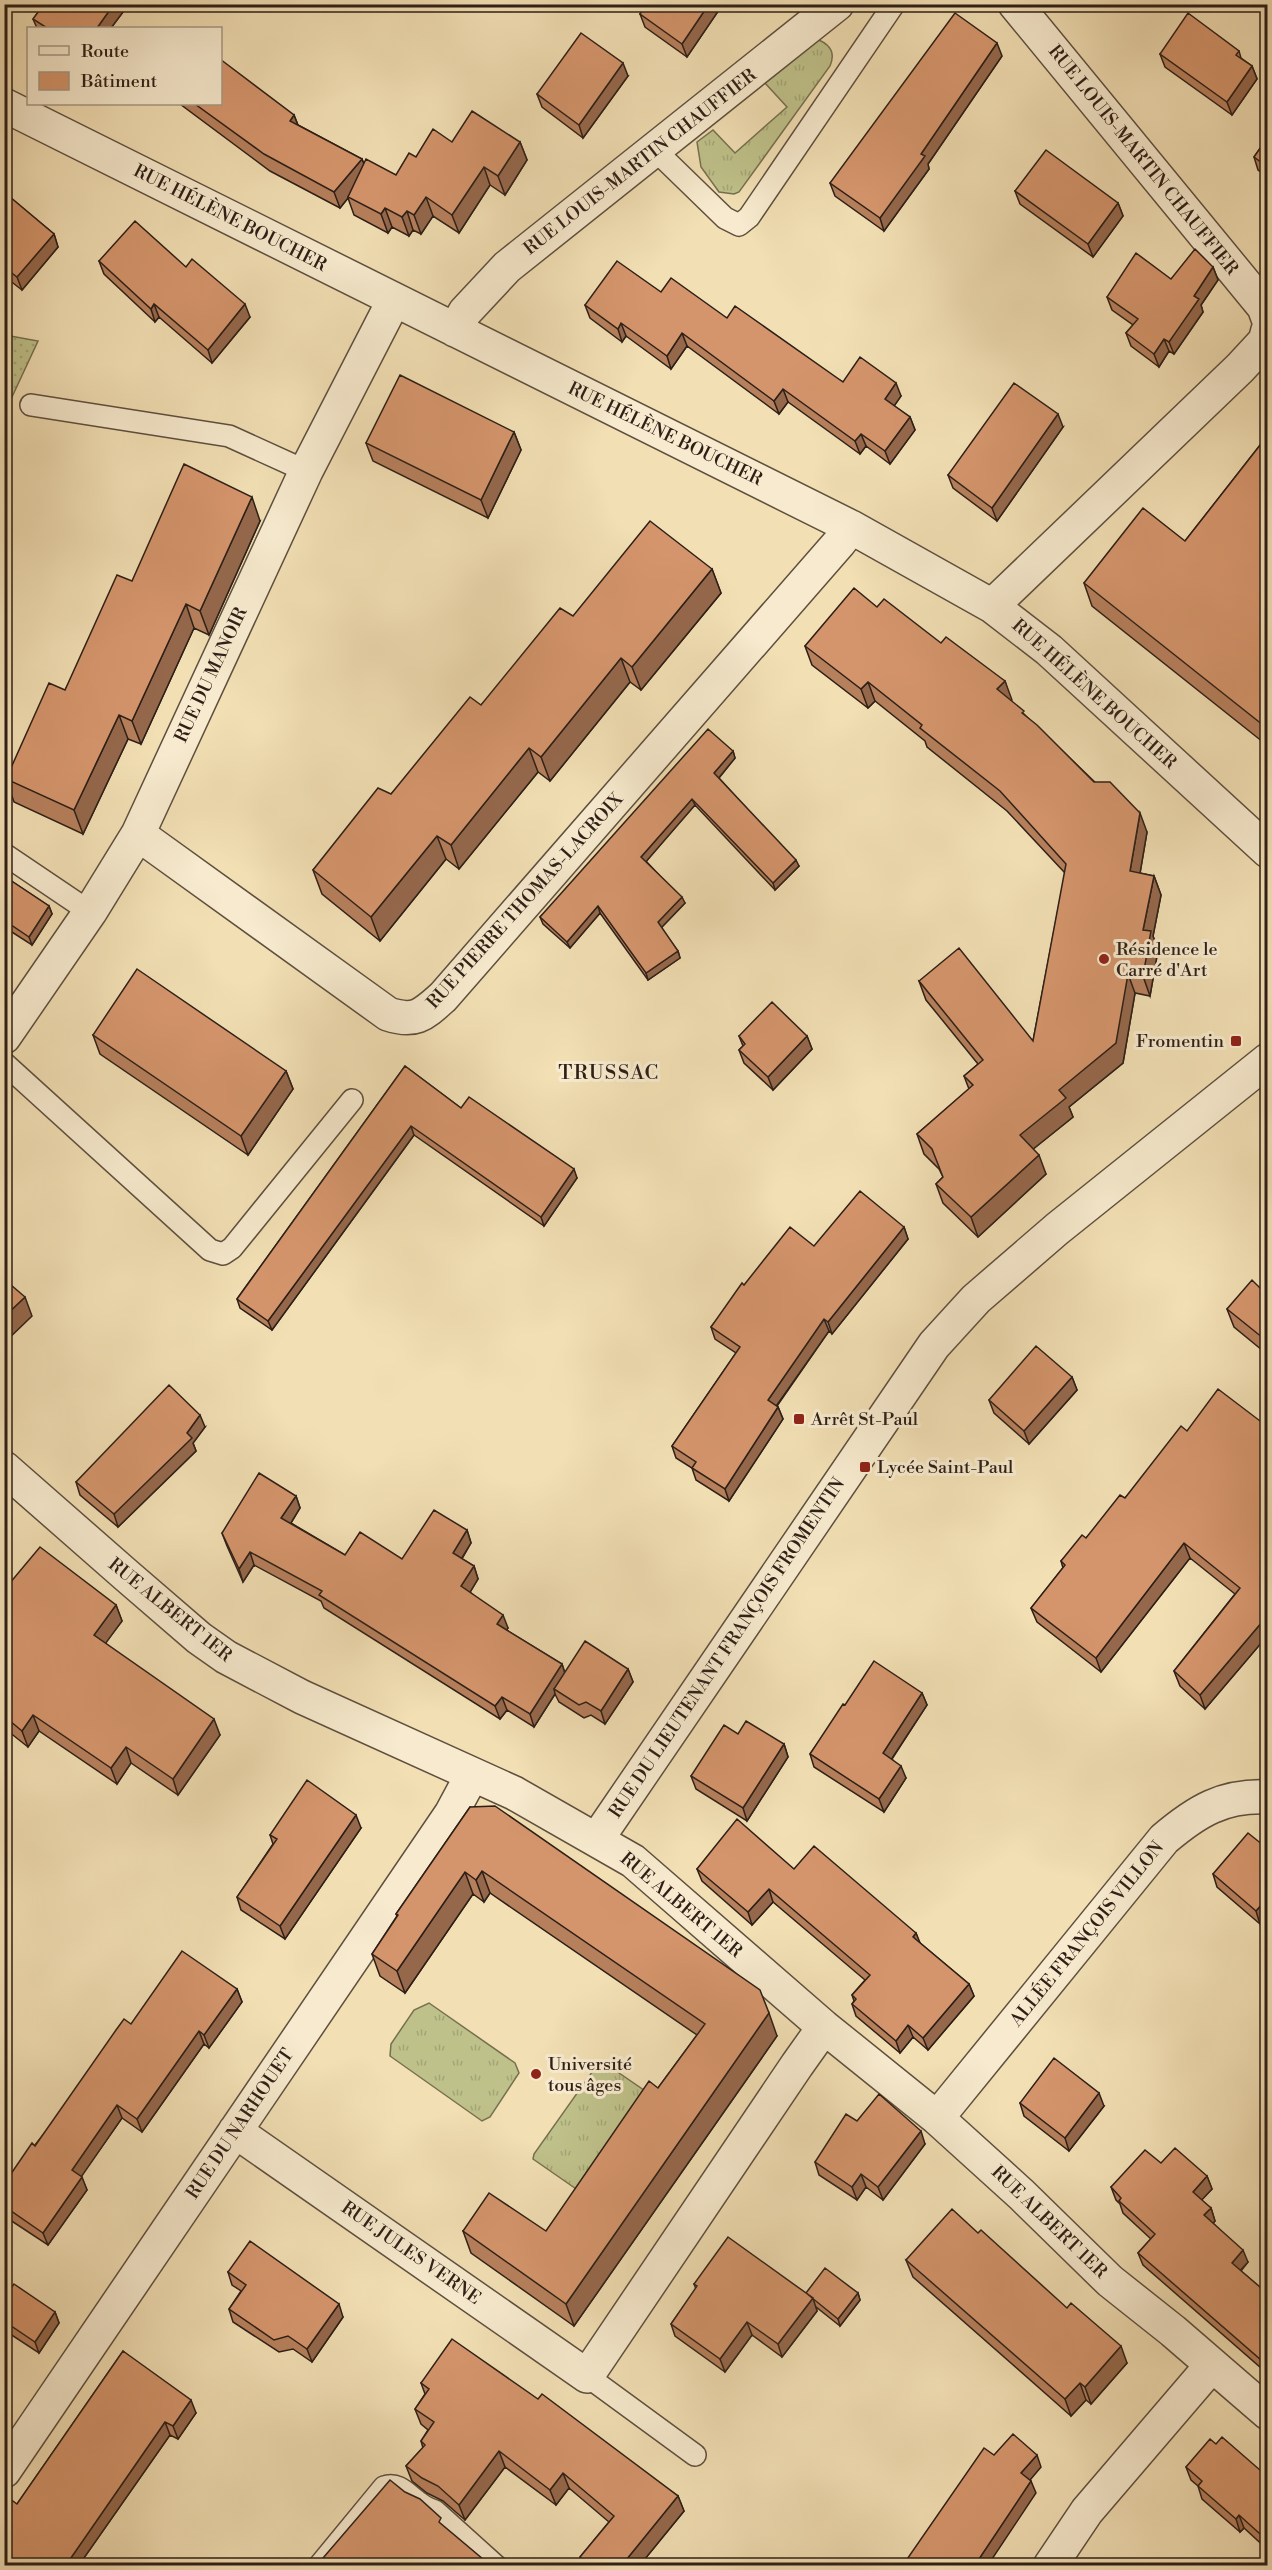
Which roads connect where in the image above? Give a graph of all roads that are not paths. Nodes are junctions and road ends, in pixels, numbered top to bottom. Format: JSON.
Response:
{"nodes":[{"id":1,"x":837,"y":4,"type":"edge"},
{"id":2,"x":894,"y":4,"type":"edge"},
{"id":3,"x":1015,"y":4,"type":"edge"},
{"id":4,"x":4,"y":105,"type":"edge"},
{"id":5,"x":655,"y":150,"type":"junction"},
{"id":6,"x":394,"y":300,"type":"junction"},
{"id":7,"x":1268,"y":318,"type":"edge"},
{"id":8,"x":455,"y":330,"type":"junction"},
{"id":9,"x":1268,"y":330,"type":"edge"},
{"id":10,"x":32,"y":405,"type":"dead end"},
{"id":11,"x":306,"y":471,"type":"junction"},
{"id":12,"x":851,"y":526,"type":"junction"},
{"id":13,"x":992,"y":606,"type":"junction"},
{"id":14,"x":138,"y":834,"type":"junction"},
{"id":15,"x":1268,"y":851,"type":"edge"},
{"id":16,"x":4,"y":854,"type":"edge"},
{"id":17,"x":90,"y":912,"type":"junction"},
{"id":18,"x":4,"y":1037,"type":"edge"},
{"id":19,"x":1268,"y":1060,"type":"edge"},
{"id":20,"x":4,"y":1063,"type":"edge"},
{"id":21,"x":352,"y":1100,"type":"dead end"},
{"id":22,"x":4,"y":1468,"type":"edge"},
{"id":23,"x":472,"y":1775,"type":"junction"},
{"id":24,"x":1268,"y":1797,"type":"edge"},
{"id":25,"x":597,"y":1839,"type":"junction"},
{"id":26,"x":825,"y":2027,"type":"junction"},
{"id":27,"x":937,"y":2118,"type":"junction"},
{"id":28,"x":235,"y":2131,"type":"junction"},
{"id":29,"x":1212,"y":2365,"type":"junction"},
{"id":30,"x":587,"y":2376,"type":"junction"},
{"id":31,"x":1268,"y":2413,"type":"edge"},
{"id":32,"x":695,"y":2455,"type":"dead end"},
{"id":33,"x":4,"y":2471,"type":"edge"},
{"id":34,"x":319,"y":2565,"type":"edge"},
{"id":35,"x":496,"y":2565,"type":"edge"},
{"id":36,"x":1050,"y":2565,"type":"edge"}],
"edges":[{"from":1,"to":5,"type":"street","name":"RUE LOUIS-MARTIN CHAUFFIER"},
{"from":2,"to":5,"type":"lane"},
{"from":3,"to":7,"type":"street","name":"RUE LOUIS-MARTIN CHAUFFIER"},
{"from":4,"to":6,"type":"street","name":"RUE HÉLÈNE BOUCHER"},
{"from":5,"to":8,"type":"street","name":"RUE LOUIS-MARTIN CHAUFFIER"},
{"from":6,"to":8,"type":"street","name":"RUE HÉLÈNE BOUCHER"},
{"from":6,"to":11,"type":"street","name":"RUE DU MANOIR"},
{"from":8,"to":12,"type":"street","name":"RUE HÉLÈNE BOUCHER"},
{"from":9,"to":13,"type":"street"},
{"from":10,"to":11,"type":"lane"},
{"from":11,"to":14,"type":"street","name":"RUE DU MANOIR"},
{"from":12,"to":13,"type":"street","name":"RUE HÉLÈNE BOUCHER"},
{"from":12,"to":14,"type":"street","name":"RUE PIERRE THOMAS-LACROIX"},
{"from":13,"to":15,"type":"street","name":"RUE HÉLÈNE BOUCHER"},
{"from":14,"to":17,"type":"street","name":"RUE DU MANOIR"},
{"from":16,"to":17,"type":"lane"},
{"from":17,"to":18,"type":"street","name":"RUE DU MANOIR"},
{"from":19,"to":25,"type":"street","name":"RUE DU LIEUTENANT FRANÇOIS FROMENTIN"},
{"from":20,"to":21,"type":"lane"},
{"from":22,"to":23,"type":"street","name":"RUE ALBERT 1ER"},
{"from":23,"to":25,"type":"street","name":"RUE ALBERT 1ER"},
{"from":23,"to":28,"type":"street","name":"RUE DU NARHOUET"},
{"from":24,"to":27,"type":"street","name":"ALLÉE FRANÇOIS VILLON"},
{"from":25,"to":26,"type":"street","name":"RUE ALBERT 1ER"},
{"from":26,"to":27,"type":"street","name":"RUE ALBERT 1ER"},
{"from":26,"to":30,"type":"street"},
{"from":27,"to":29,"type":"street","name":"RUE ALBERT 1ER"},
{"from":28,"to":30,"type":"street","name":"RUE JULES VERNE"},
{"from":28,"to":33,"type":"street","name":"RUE DU NARHOUET"},
{"from":29,"to":31,"type":"street","name":"RUE ALBERT 1ER"},
{"from":29,"to":36,"type":"street"},
{"from":30,"to":32,"type":"lane","name":"RUE JULES VERNE"},
{"from":34,"to":35,"type":"lane"}]}
